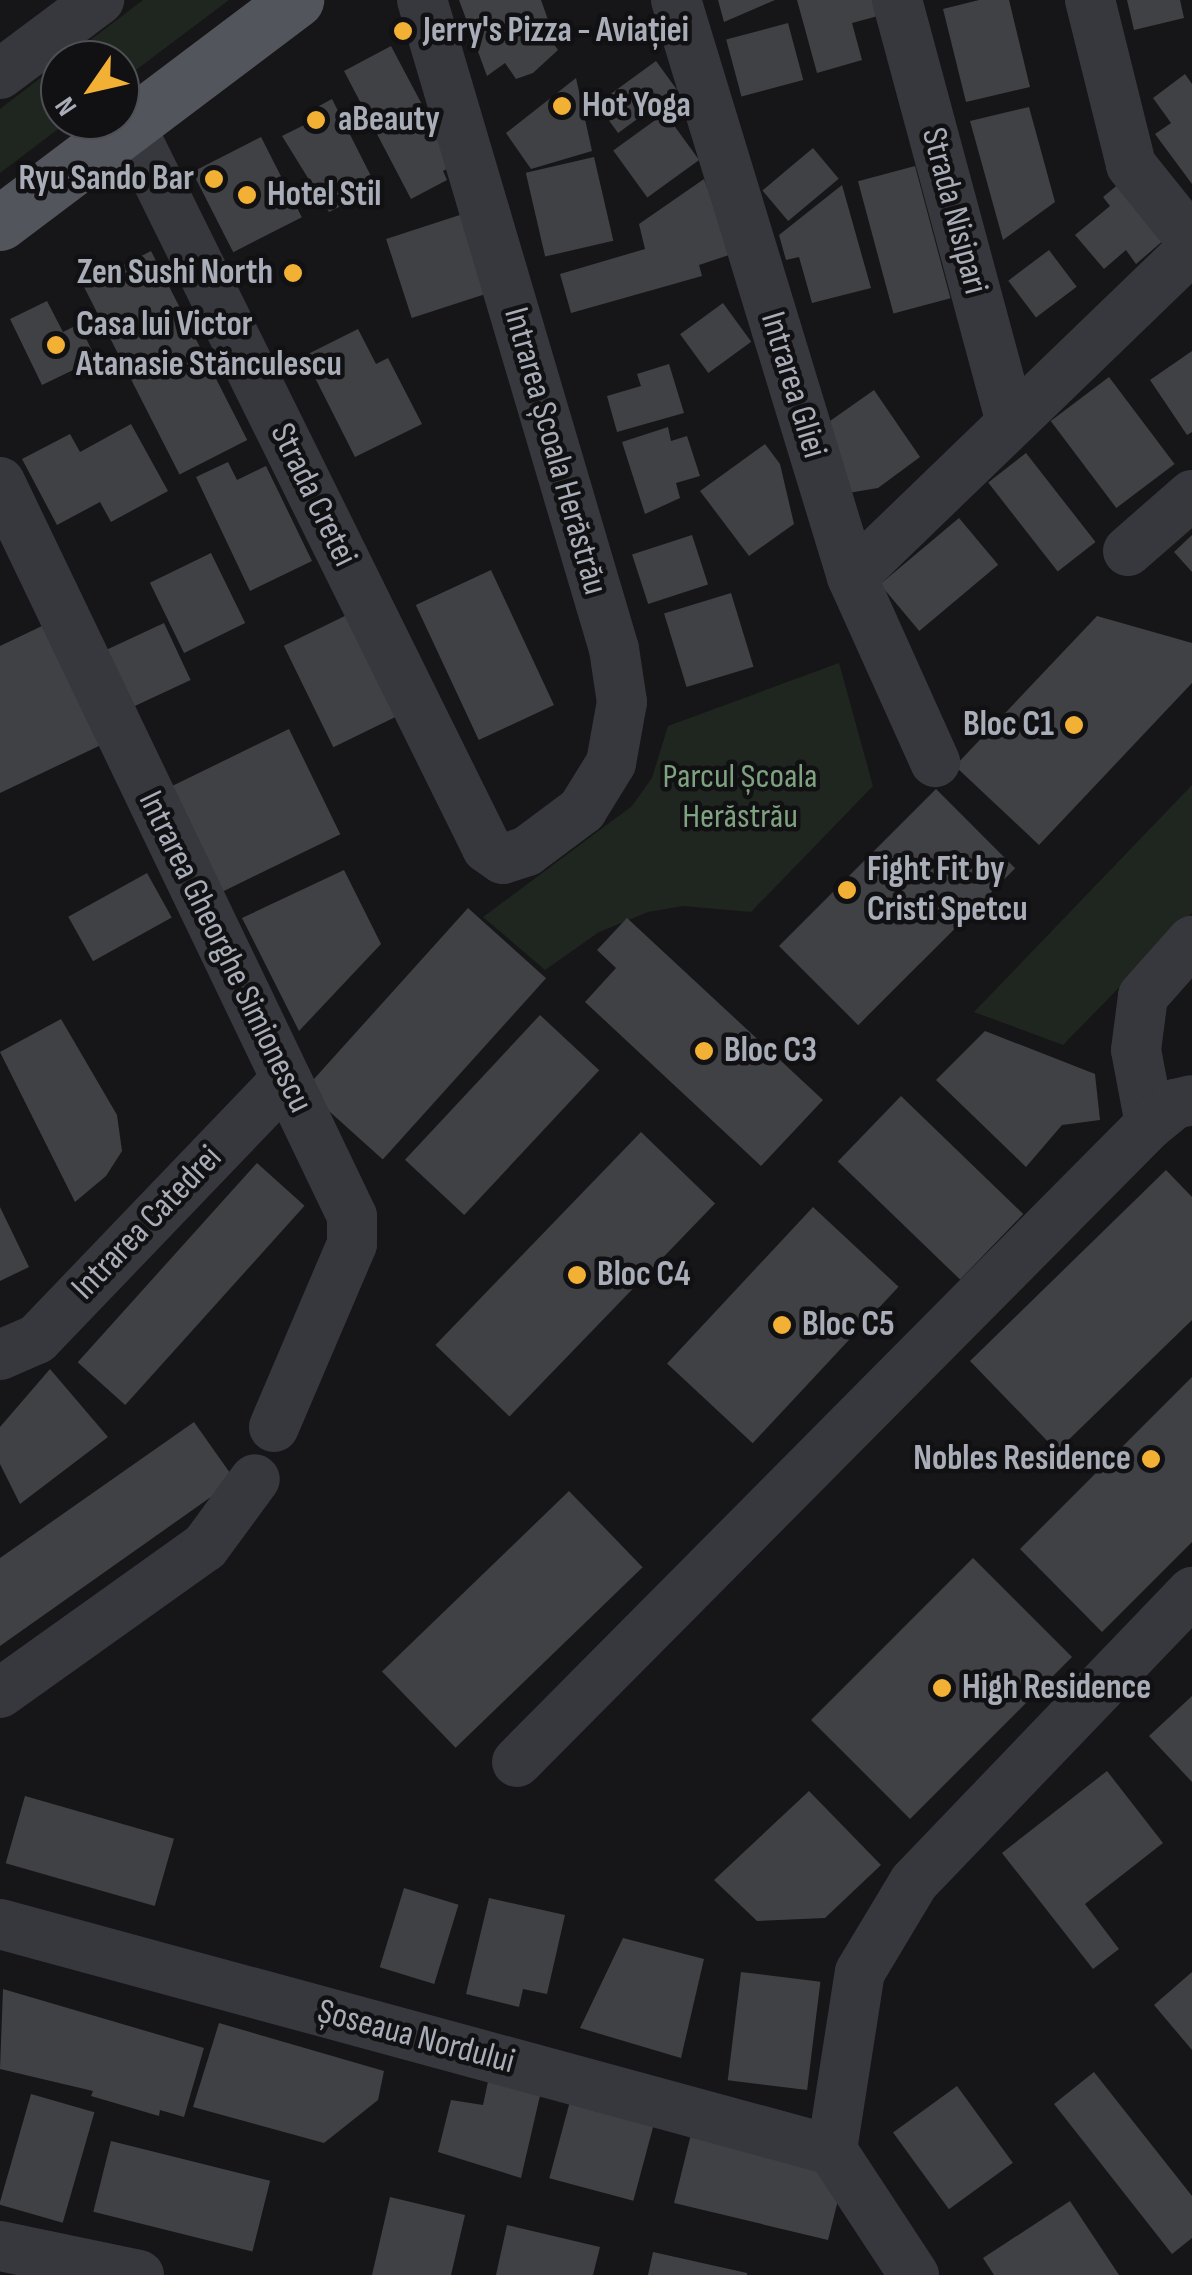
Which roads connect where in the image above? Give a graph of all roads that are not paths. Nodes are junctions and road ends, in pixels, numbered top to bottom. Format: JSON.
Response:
{"nodes":[{"id":1,"x":99,"y":0,"type":"edge"},
{"id":2,"x":296,"y":0,"type":"edge"},
{"id":3,"x":422,"y":0,"type":"edge"},
{"id":4,"x":676,"y":0,"type":"edge"},
{"id":5,"x":897,"y":0,"type":"edge"},
{"id":6,"x":1090,"y":0,"type":"edge"},
{"id":7,"x":0,"y":74,"type":"edge"},
{"id":8,"x":140,"y":117,"type":"edge"},
{"id":9,"x":110,"y":140,"type":"edge"},
{"id":10,"x":137,"y":140,"type":"edge"},
{"id":11,"x":0,"y":224,"type":"edge"},
{"id":12,"x":1192,"y":242,"type":"edge"},
{"id":13,"x":1192,"y":249,"type":"edge"},
{"id":14,"x":1011,"y":422,"type":"junction"},
{"id":15,"x":0,"y":482,"type":"edge"},
{"id":16,"x":1192,"y":495,"type":"edge"},
{"id":17,"x":1128,"y":551,"type":"dead end"},
{"id":18,"x":852,"y":578,"type":"junction"},
{"id":19,"x":935,"y":762,"type":"dead end"},
{"id":20,"x":503,"y":859,"type":"joint"},
{"id":21,"x":1192,"y":940,"type":"edge"},
{"id":22,"x":286,"y":1079,"type":"junction"},
{"id":23,"x":1171,"y":1112,"type":"edge"},
{"id":24,"x":0,"y":1355,"type":"edge"},
{"id":25,"x":274,"y":1428,"type":"dead end"},
{"id":26,"x":255,"y":1480,"type":"dead end"},
{"id":27,"x":1192,"y":1592,"type":"edge"},
{"id":28,"x":0,"y":1693,"type":"edge"},
{"id":29,"x":517,"y":1762,"type":"dead end"},
{"id":30,"x":0,"y":1924,"type":"edge"},
{"id":31,"x":832,"y":2150,"type":"junction"},
{"id":32,"x":0,"y":2246,"type":"edge"},
{"id":33,"x":139,"y":2275,"type":"edge"},
{"id":34,"x":914,"y":2275,"type":"edge"}],
"edges":[{"from":1,"to":7,"type":"street"},
{"from":2,"to":8,"type":"main road"},
{"from":3,"to":20,"type":"street","name":"Intrarea Școala Herăstrău"},
{"from":4,"to":18,"type":"street","name":"Intrarea Gliei"},
{"from":5,"to":14,"type":"street","name":"Strada Nisipari"},
{"from":6,"to":12,"type":"street"},
{"from":9,"to":11,"type":"main road"},
{"from":10,"to":20,"type":"street","name":"Strada Cretei"},
{"from":13,"to":14,"type":"street"},
{"from":14,"to":18,"type":"street"},
{"from":15,"to":22,"type":"street","name":"Intrarea Gheorghe Simionescu"},
{"from":16,"to":17,"type":"street"},
{"from":18,"to":19,"type":"street","name":"Intrarea Gliei"},
{"from":21,"to":23,"type":"street"},
{"from":22,"to":24,"type":"street","name":"Intrarea Catedrei"},
{"from":22,"to":25,"type":"street","name":"Intrarea Gheorghe Simionescu"},
{"from":23,"to":29,"type":"street"},
{"from":26,"to":28,"type":"street"},
{"from":27,"to":31,"type":"street"},
{"from":30,"to":31,"type":"street","name":"Șoseaua Nordului"},
{"from":31,"to":34,"type":"street"},
{"from":32,"to":33,"type":"street"}]}
